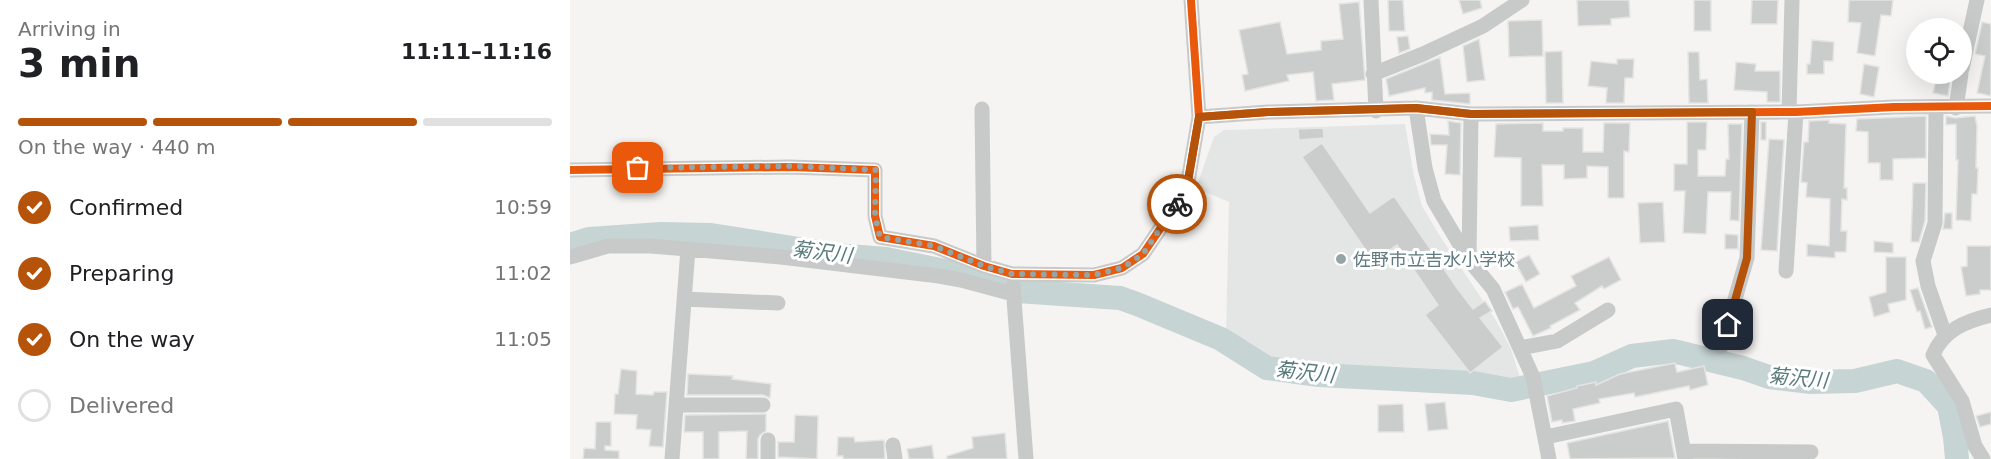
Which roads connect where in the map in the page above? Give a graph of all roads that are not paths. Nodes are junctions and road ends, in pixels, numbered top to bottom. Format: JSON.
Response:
{"nodes":[{"id":1,"x":1191,"y":0,"type":"edge"},
{"id":2,"x":1371,"y":0,"type":"edge"},
{"id":3,"x":1522,"y":0,"type":"edge"},
{"id":4,"x":1792,"y":0,"type":"edge"},
{"id":5,"x":1977,"y":0,"type":"edge"},
{"id":6,"x":1972,"y":24,"type":"edge"},
{"id":7,"x":1373,"y":74,"type":"junction"},
{"id":8,"x":1960,"y":84,"type":"edge"},
{"id":9,"x":1991,"y":106,"type":"edge"},
{"id":10,"x":1936,"y":107,"type":"junction"},
{"id":11,"x":982,"y":108,"type":"dead end"},
{"id":12,"x":1416,"y":108,"type":"junction"},
{"id":13,"x":1956,"y":108,"type":"junction"},
{"id":14,"x":1376,"y":111,"type":"junction"},
{"id":15,"x":1752,"y":112,"type":"junction"},
{"id":16,"x":1792,"y":112,"type":"junction"},
{"id":17,"x":1471,"y":114,"type":"junction"},
{"id":18,"x":1199,"y":117,"type":"junction"},
{"id":19,"x":570,"y":170,"type":"edge"},
{"id":20,"x":688,"y":249,"type":"junction"},
{"id":21,"x":570,"y":257,"type":"edge"},
{"id":22,"x":1469,"y":260,"type":"junction"},
{"id":23,"x":984,"y":266,"type":"junction"},
{"id":24,"x":1786,"y":271,"type":"dead end"},
{"id":25,"x":1012,"y":274,"type":"junction"},
{"id":26,"x":1013,"y":294,"type":"junction"},
{"id":27,"x":684,"y":299,"type":"junction"},
{"id":28,"x":778,"y":303,"type":"dead end"},
{"id":29,"x":1608,"y":310,"type":"dead end"},
{"id":30,"x":1991,"y":315,"type":"edge"},
{"id":31,"x":1945,"y":335,"type":"junction"},
{"id":32,"x":1721,"y":347,"type":"dead end"},
{"id":33,"x":1520,"y":348,"type":"junction"},
{"id":34,"x":677,"y":405,"type":"junction"},
{"id":35,"x":763,"y":405,"type":"dead end"},
{"id":36,"x":1545,"y":437,"type":"junction"},
{"id":37,"x":768,"y":440,"type":"dead end"},
{"id":38,"x":1811,"y":452,"type":"dead end"},
{"id":39,"x":1684,"y":455,"type":"edge"},
{"id":40,"x":672,"y":459,"type":"edge"},
{"id":41,"x":768,"y":459,"type":"edge"},
{"id":42,"x":1026,"y":459,"type":"edge"},
{"id":43,"x":1549,"y":459,"type":"edge"},
{"id":44,"x":1983,"y":459,"type":"edge"}],
"edges":[{"from":1,"to":18,"type":"street"},
{"from":2,"to":7,"type":"street"},
{"from":3,"to":7,"type":"street"},
{"from":4,"to":16,"type":"street"},
{"from":5,"to":6,"type":"street"},
{"from":7,"to":14,"type":"street"},
{"from":8,"to":13,"type":"street"},
{"from":9,"to":13,"type":"street"},
{"from":10,"to":13,"type":"street"},
{"from":10,"to":16,"type":"street"},
{"from":10,"to":31,"type":"street"},
{"from":11,"to":23,"type":"street"},
{"from":12,"to":14,"type":"street"},
{"from":12,"to":17,"type":"street"},
{"from":12,"to":22,"type":"street"},
{"from":14,"to":18,"type":"street"},
{"from":15,"to":16,"type":"street"},
{"from":15,"to":17,"type":"street"},
{"from":15,"to":32,"type":"street"},
{"from":16,"to":24,"type":"street"},
{"from":17,"to":22,"type":"street"},
{"from":18,"to":25,"type":"street"},
{"from":19,"to":23,"type":"street"},
{"from":20,"to":21,"type":"street"},
{"from":20,"to":26,"type":"street"},
{"from":20,"to":27,"type":"street"},
{"from":22,"to":33,"type":"street"},
{"from":23,"to":25,"type":"street"},
{"from":25,"to":26,"type":"street"},
{"from":26,"to":42,"type":"street"},
{"from":27,"to":28,"type":"street"},
{"from":27,"to":34,"type":"street"},
{"from":29,"to":33,"type":"street"},
{"from":30,"to":31,"type":"street"},
{"from":31,"to":44,"type":"street"},
{"from":33,"to":36,"type":"street"},
{"from":34,"to":35,"type":"street"},
{"from":34,"to":40,"type":"street"},
{"from":36,"to":39,"type":"street"},
{"from":36,"to":43,"type":"street"},
{"from":37,"to":41,"type":"street"},
{"from":38,"to":39,"type":"street"}]}
